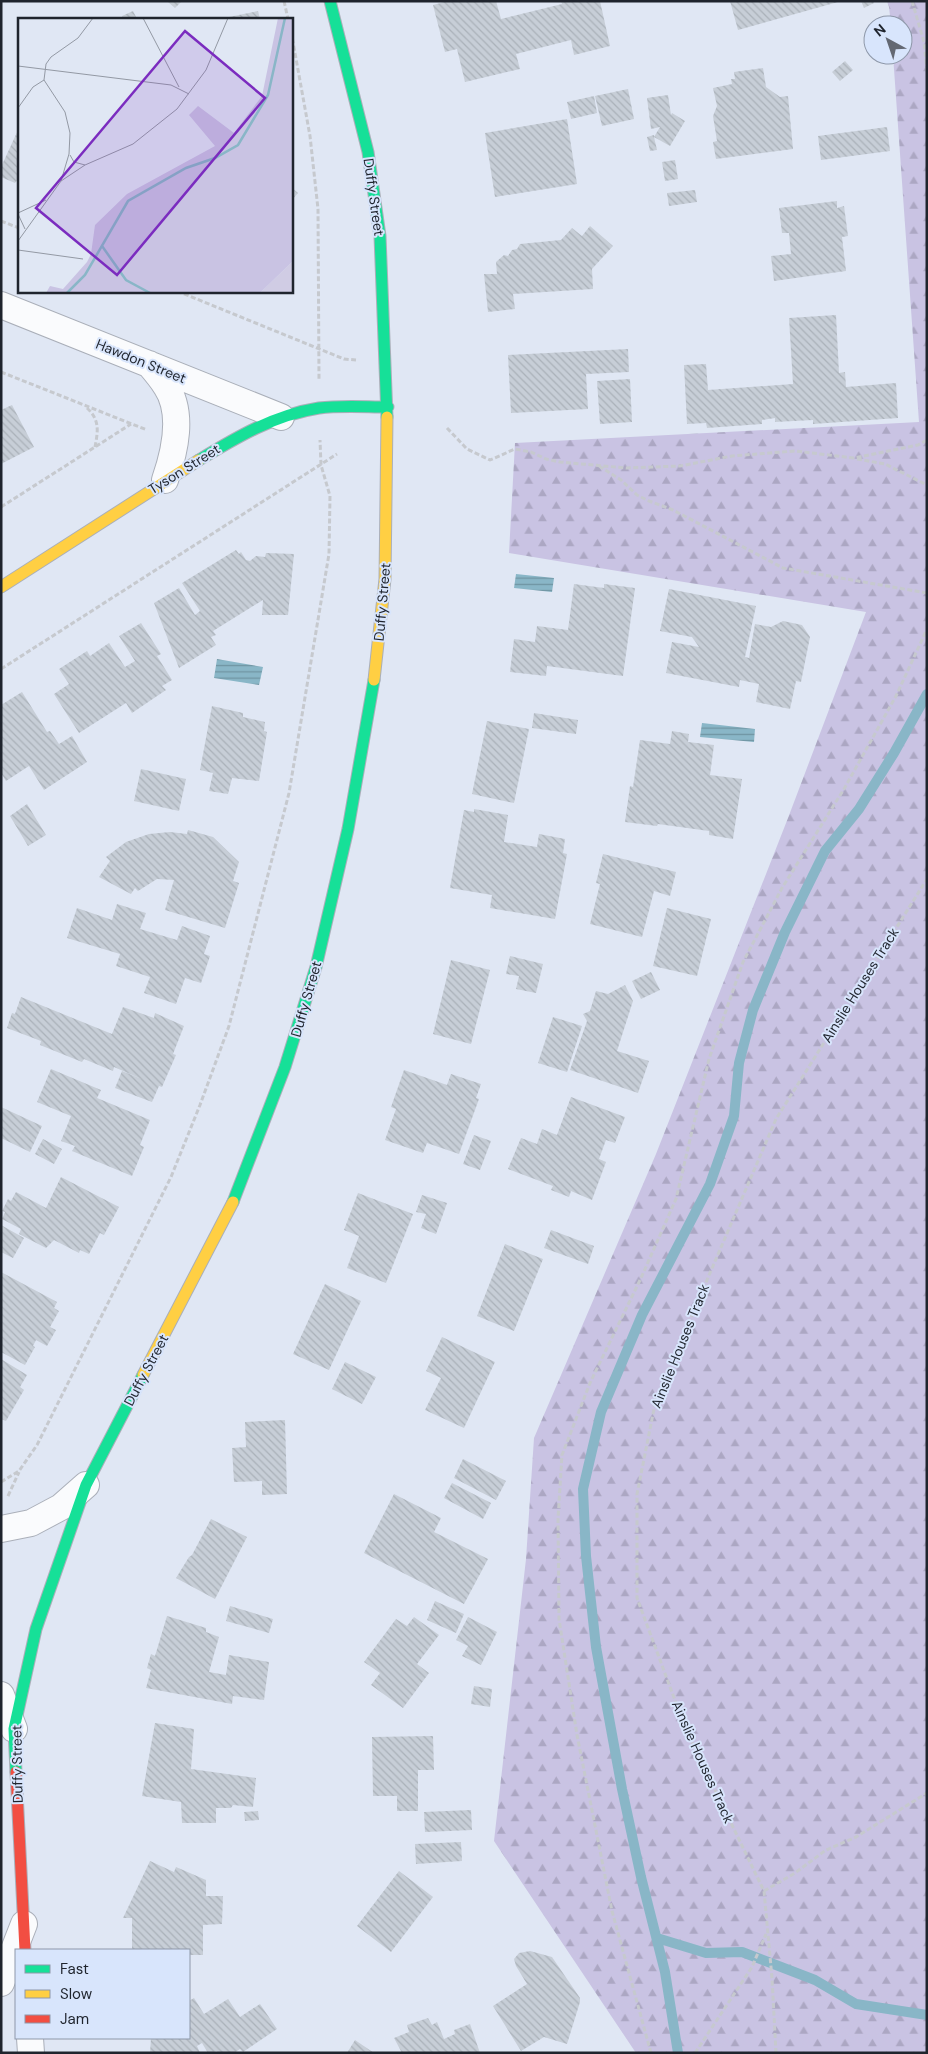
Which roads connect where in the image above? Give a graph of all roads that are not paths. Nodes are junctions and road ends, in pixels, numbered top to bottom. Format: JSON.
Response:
{"nodes":[{"id":1,"x":330,"y":1,"type":"edge"},
{"id":2,"x":1,"y":304,"type":"edge"},
{"id":3,"x":149,"y":364,"type":"junction"},
{"id":4,"x":388,"y":407,"type":"junction"},
{"id":5,"x":281,"y":417,"type":"junction"},
{"id":6,"x":165,"y":480,"type":"junction"},
{"id":7,"x":1,"y":587,"type":"edge"},
{"id":8,"x":86,"y":1485,"type":"junction"},
{"id":9,"x":3,"y":1517,"type":"edge"},
{"id":10,"x":1,"y":1695,"type":"edge"},
{"id":11,"x":14,"y":1729,"type":"junction"},
{"id":12,"x":24,"y":1924,"type":"junction"},
{"id":13,"x":25,"y":1949,"type":"edge"},
{"id":14,"x":1,"y":1984,"type":"edge"},
{"id":15,"x":30,"y":2039,"type":"edge"},
{"id":16,"x":31,"y":2053,"type":"edge"}],
"edges":[{"from":1,"to":4,"type":"street","name":"Duffy Street"},
{"from":2,"to":3,"type":"street","name":"Hawdon Street"},
{"from":3,"to":5,"type":"street","name":"Hawdon Street"},
{"from":3,"to":6,"type":"street"},
{"from":4,"to":5,"type":"street","name":"Tyson Street"},
{"from":4,"to":8,"type":"street","name":"Duffy Street"},
{"from":5,"to":6,"type":"street","name":"Tyson Street"},
{"from":6,"to":7,"type":"street","name":"Tyson Street"},
{"from":8,"to":9,"type":"street"},
{"from":8,"to":11,"type":"street","name":"Duffy Street"},
{"from":10,"to":11,"type":"street"},
{"from":11,"to":12,"type":"street","name":"Duffy Street"},
{"from":12,"to":13,"type":"street","name":"Duffy Street"},
{"from":12,"to":14,"type":"street"},
{"from":15,"to":16,"type":"street"}]}
